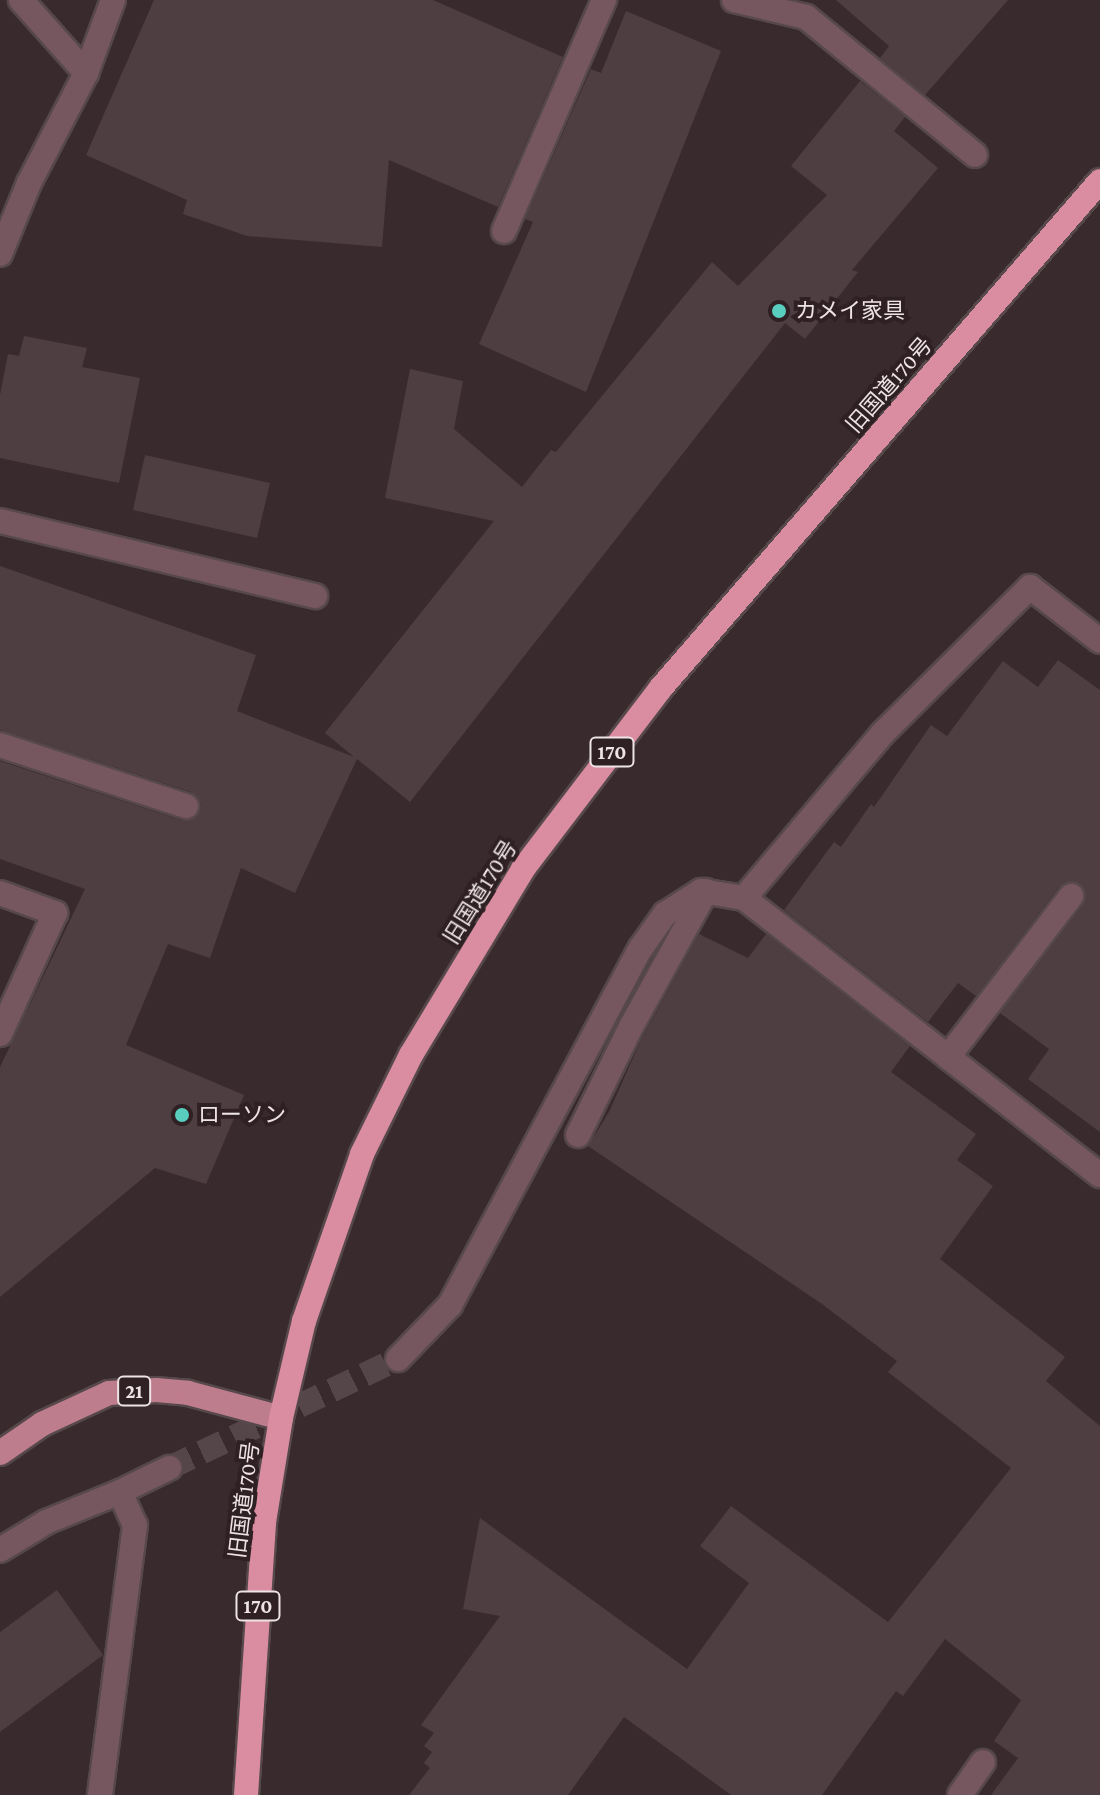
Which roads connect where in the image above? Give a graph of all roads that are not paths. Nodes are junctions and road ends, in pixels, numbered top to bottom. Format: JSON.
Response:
{"nodes":[{"id":1,"x":21,"y":0,"type":"edge"},
{"id":2,"x":113,"y":0,"type":"edge"},
{"id":3,"x":604,"y":0,"type":"edge"},
{"id":4,"x":734,"y":0,"type":"edge"},
{"id":5,"x":86,"y":73,"type":"junction"},
{"id":6,"x":975,"y":155,"type":"dead end"},
{"id":7,"x":1100,"y":181,"type":"edge"},
{"id":8,"x":504,"y":231,"type":"dead end"},
{"id":9,"x":0,"y":254,"type":"edge"},
{"id":10,"x":0,"y":521,"type":"edge"},
{"id":11,"x":315,"y":596,"type":"dead end"},
{"id":12,"x":1100,"y":641,"type":"edge"},
{"id":13,"x":0,"y":745,"type":"edge"},
{"id":14,"x":186,"y":806,"type":"dead end"},
{"id":15,"x":706,"y":891,"type":"junction"},
{"id":16,"x":0,"y":893,"type":"edge"},
{"id":17,"x":1071,"y":896,"type":"dead end"},
{"id":18,"x":744,"y":898,"type":"junction"},
{"id":19,"x":0,"y":1034,"type":"edge"},
{"id":20,"x":948,"y":1057,"type":"junction"},
{"id":21,"x":578,"y":1135,"type":"dead end"},
{"id":22,"x":1100,"y":1175,"type":"edge"},
{"id":23,"x":398,"y":1359,"type":"tunnel mouth"},
{"id":24,"x":281,"y":1418,"type":"junction"},
{"id":25,"x":0,"y":1453,"type":"edge"},
{"id":26,"x":169,"y":1468,"type":"tunnel mouth"},
{"id":27,"x":120,"y":1492,"type":"junction"},
{"id":28,"x":0,"y":1550,"type":"edge"},
{"id":29,"x":983,"y":1762,"type":"dead end"},
{"id":30,"x":100,"y":1795,"type":"edge"},
{"id":31,"x":246,"y":1795,"type":"edge"},
{"id":32,"x":960,"y":1795,"type":"edge"}],
"edges":[{"from":1,"to":5,"type":"street"},
{"from":2,"to":5,"type":"street"},
{"from":3,"to":8,"type":"street"},
{"from":4,"to":6,"type":"street"},
{"from":5,"to":9,"type":"street"},
{"from":7,"to":24,"type":"highway","name":"旧国道170号","number":"170"},
{"from":10,"to":11,"type":"street"},
{"from":12,"to":18,"type":"street"},
{"from":13,"to":14,"type":"street"},
{"from":15,"to":18,"type":"street"},
{"from":15,"to":21,"type":"street"},
{"from":15,"to":23,"type":"street"},
{"from":16,"to":19,"type":"street"},
{"from":17,"to":20,"type":"street"},
{"from":18,"to":20,"type":"street"},
{"from":20,"to":22,"type":"street"},
{"from":24,"to":25,"type":"main road","number":"21"},
{"from":24,"to":31,"type":"highway","name":"旧国道170号","number":"170"},
{"from":26,"to":27,"type":"street"},
{"from":27,"to":28,"type":"street"},
{"from":27,"to":30,"type":"street"},
{"from":29,"to":32,"type":"street"}]}
